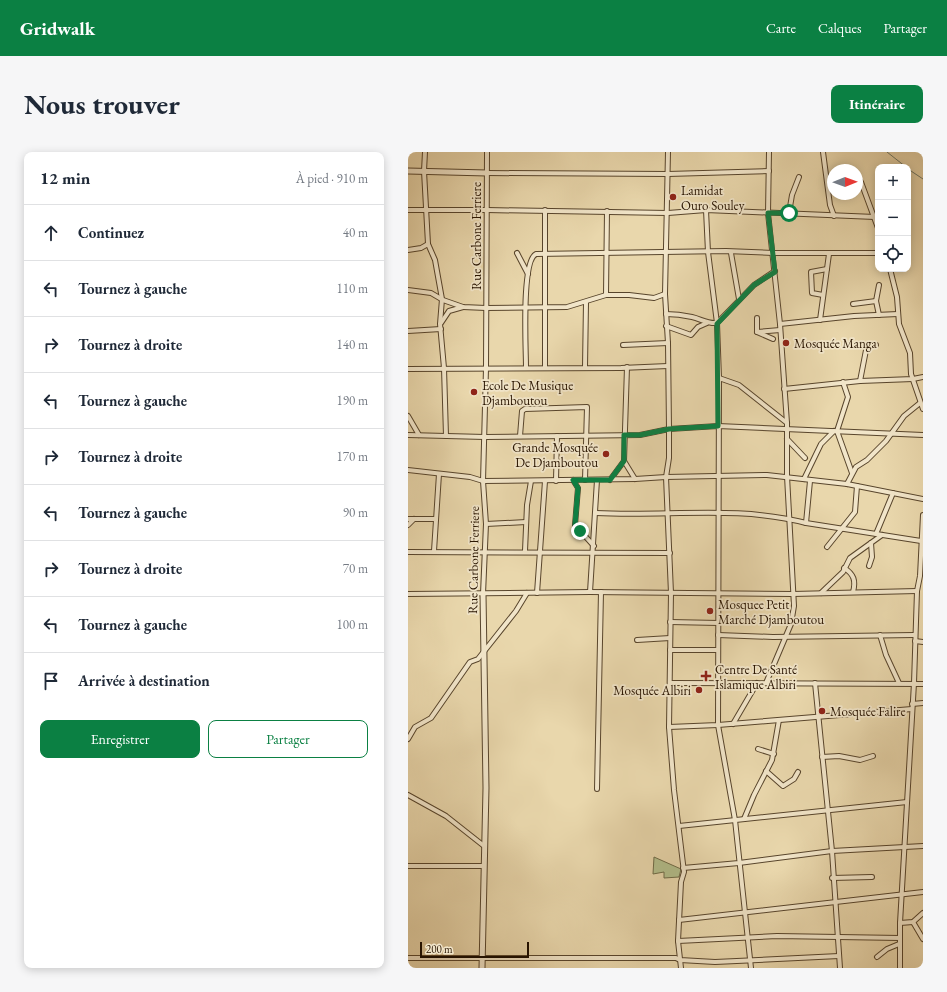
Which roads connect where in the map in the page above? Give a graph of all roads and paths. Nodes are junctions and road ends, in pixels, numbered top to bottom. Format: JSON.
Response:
{"nodes":[{"id":1,"x":425,"y":152,"type":"edge"},
{"id":2,"x":487,"y":152,"type":"edge"},
{"id":3,"x":668,"y":152,"type":"edge"},
{"id":4,"x":769,"y":152,"type":"edge"},
{"id":5,"x":823,"y":152,"type":"edge"},
{"id":6,"x":424,"y":171,"type":"junction"},
{"id":7,"x":769,"y":171,"type":"junction"},
{"id":8,"x":408,"y":172,"type":"edge"},
{"id":9,"x":487,"y":173,"type":"junction"},
{"id":10,"x":668,"y":174,"type":"junction"},
{"id":11,"x":799,"y":177,"type":"dead end"},
{"id":12,"x":863,"y":187,"type":"edge"},
{"id":13,"x":408,"y":210,"type":"edge"},
{"id":14,"x":487,"y":210,"type":"junction"},
{"id":15,"x":545,"y":210,"type":"junction"},
{"id":16,"x":706,"y":210,"type":"junction"},
{"id":17,"x":427,"y":211,"type":"junction"},
{"id":18,"x":607,"y":211,"type":"junction"},
{"id":19,"x":668,"y":213,"type":"junction"},
{"id":20,"x":768,"y":213,"type":"junction"},
{"id":21,"x":789,"y":213,"type":"junction"},
{"id":22,"x":834,"y":216,"type":"junction"},
{"id":23,"x":875,"y":217,"type":"joint"},
{"id":24,"x":428,"y":244,"type":"junction"},
{"id":25,"x":408,"y":250,"type":"edge"},
{"id":26,"x":708,"y":252,"type":"junction"},
{"id":27,"x":545,"y":253,"type":"junction"},
{"id":28,"x":606,"y":253,"type":"junction"},
{"id":29,"x":667,"y":253,"type":"junction"},
{"id":30,"x":731,"y":253,"type":"junction"},
{"id":31,"x":773,"y":253,"type":"junction"},
{"id":32,"x":875,"y":253,"type":"edge"},
{"id":33,"x":517,"y":254,"type":"dead end"},
{"id":34,"x":829,"y":254,"type":"junction"},
{"id":35,"x":827,"y":269,"type":"junction"},
{"id":36,"x":775,"y":272,"type":"junction"},
{"id":37,"x":891,"y":272,"type":"edge"},
{"id":38,"x":528,"y":274,"type":"junction"},
{"id":39,"x":879,"y":285,"type":"dead end"},
{"id":40,"x":408,"y":290,"type":"edge"},
{"id":41,"x":665,"y":294,"type":"junction"},
{"id":42,"x":823,"y":295,"type":"junction"},
{"id":43,"x":606,"y":296,"type":"junction"},
{"id":44,"x":442,"y":299,"type":"junction"},
{"id":45,"x":739,"y":299,"type":"junction"},
{"id":46,"x":876,"y":301,"type":"junction"},
{"id":47,"x":586,"y":302,"type":"junction"},
{"id":48,"x":852,"y":304,"type":"dead end"},
{"id":49,"x":463,"y":307,"type":"junction"},
{"id":50,"x":486,"y":308,"type":"junction"},
{"id":51,"x":526,"y":308,"type":"junction"},
{"id":52,"x":545,"y":308,"type":"junction"},
{"id":53,"x":666,"y":314,"type":"junction"},
{"id":54,"x":898,"y":314,"type":"junction"},
{"id":55,"x":879,"y":315,"type":"junction"},
{"id":56,"x":757,"y":318,"type":"dead end"},
{"id":57,"x":820,"y":320,"type":"junction"},
{"id":58,"x":707,"y":323,"type":"junction"},
{"id":59,"x":717,"y":324,"type":"junction"},
{"id":60,"x":780,"y":324,"type":"junction"},
{"id":61,"x":666,"y":326,"type":"junction"},
{"id":62,"x":440,"y":327,"type":"junction"},
{"id":63,"x":780,"y":330,"type":"junction"},
{"id":64,"x":408,"y":331,"type":"edge"},
{"id":65,"x":757,"y":332,"type":"junction"},
{"id":66,"x":773,"y":339,"type":"dead end"},
{"id":67,"x":668,"y":343,"type":"junction"},
{"id":68,"x":623,"y":345,"type":"dead end"},
{"id":69,"x":876,"y":345,"type":"dead end"},
{"id":70,"x":668,"y":366,"type":"junction"},
{"id":71,"x":526,"y":367,"type":"junction"},
{"id":72,"x":545,"y":367,"type":"junction"},
{"id":73,"x":585,"y":367,"type":"junction"},
{"id":74,"x":627,"y":367,"type":"junction"},
{"id":75,"x":444,"y":368,"type":"junction"},
{"id":76,"x":486,"y":368,"type":"junction"},
{"id":77,"x":408,"y":369,"type":"edge"},
{"id":78,"x":923,"y":377,"type":"edge"},
{"id":79,"x":719,"y":378,"type":"junction"},
{"id":80,"x":913,"y":379,"type":"junction"},
{"id":81,"x":860,"y":381,"type":"junction"},
{"id":82,"x":843,"y":382,"type":"junction"},
{"id":83,"x":784,"y":389,"type":"junction"},
{"id":84,"x":920,"y":403,"type":"junction"},
{"id":85,"x":923,"y":409,"type":"edge"},
{"id":86,"x":408,"y":416,"type":"edge"},
{"id":87,"x":786,"y":423,"type":"junction"},
{"id":88,"x":718,"y":426,"type":"junction"},
{"id":89,"x":669,"y":429,"type":"junction"},
{"id":90,"x":786,"y":429,"type":"junction"},
{"id":91,"x":835,"y":431,"type":"junction"},
{"id":92,"x":891,"y":434,"type":"junction"},
{"id":93,"x":408,"y":435,"type":"edge"},
{"id":94,"x":419,"y":435,"type":"junction"},
{"id":95,"x":586,"y":435,"type":"junction"},
{"id":96,"x":624,"y":435,"type":"junction"},
{"id":97,"x":923,"y":435,"type":"edge"},
{"id":98,"x":446,"y":436,"type":"junction"},
{"id":99,"x":520,"y":436,"type":"junction"},
{"id":100,"x":557,"y":436,"type":"junction"},
{"id":101,"x":485,"y":437,"type":"junction"},
{"id":102,"x":787,"y":439,"type":"junction"},
{"id":103,"x":805,"y":458,"type":"dead end"},
{"id":104,"x":624,"y":461,"type":"junction"},
{"id":105,"x":408,"y":470,"type":"edge"},
{"id":106,"x":852,"y":473,"type":"junction"},
{"id":107,"x":439,"y":474,"type":"junction"},
{"id":108,"x":787,"y":476,"type":"junction"},
{"id":109,"x":666,"y":477,"type":"junction"},
{"id":110,"x":718,"y":477,"type":"junction"},
{"id":111,"x":635,"y":479,"type":"junction"},
{"id":112,"x":804,"y":479,"type":"junction"},
{"id":113,"x":573,"y":480,"type":"junction"},
{"id":114,"x":584,"y":480,"type":"junction"},
{"id":115,"x":597,"y":480,"type":"junction"},
{"id":116,"x":610,"y":480,"type":"junction"},
{"id":117,"x":483,"y":481,"type":"junction"},
{"id":118,"x":531,"y":481,"type":"junction"},
{"id":119,"x":545,"y":481,"type":"junction"},
{"id":120,"x":556,"y":481,"type":"junction"},
{"id":121,"x":810,"y":481,"type":"junction"},
{"id":122,"x":848,"y":484,"type":"junction"},
{"id":123,"x":857,"y":486,"type":"junction"},
{"id":124,"x":893,"y":492,"type":"junction"},
{"id":125,"x":923,"y":499,"type":"edge"},
{"id":126,"x":719,"y":512,"type":"junction"},
{"id":127,"x":596,"y":513,"type":"junction"},
{"id":128,"x":669,"y":514,"type":"junction"},
{"id":129,"x":923,"y":515,"type":"edge"},
{"id":130,"x":789,"y":518,"type":"junction"},
{"id":131,"x":408,"y":519,"type":"edge"},
{"id":132,"x":414,"y":519,"type":"junction"},
{"id":133,"x":436,"y":519,"type":"junction"},
{"id":134,"x":526,"y":522,"type":"junction"},
{"id":135,"x":806,"y":523,"type":"junction"},
{"id":136,"x":486,"y":524,"type":"junction"},
{"id":137,"x":408,"y":525,"type":"edge"},
{"id":138,"x":841,"y":528,"type":"junction"},
{"id":139,"x":876,"y":534,"type":"junction"},
{"id":140,"x":882,"y":535,"type":"junction"},
{"id":141,"x":922,"y":541,"type":"junction"},
{"id":142,"x":871,"y":543,"type":"junction"},
{"id":143,"x":594,"y":546,"type":"junction"},
{"id":144,"x":827,"y":547,"type":"dead end"},
{"id":145,"x":434,"y":551,"type":"junction"},
{"id":146,"x":484,"y":551,"type":"junction"},
{"id":147,"x":525,"y":551,"type":"junction"},
{"id":148,"x":540,"y":551,"type":"junction"},
{"id":149,"x":408,"y":552,"type":"edge"},
{"id":150,"x":593,"y":552,"type":"junction"},
{"id":151,"x":670,"y":552,"type":"junction"},
{"id":152,"x":869,"y":566,"type":"dead end"},
{"id":153,"x":844,"y":568,"type":"junction"},
{"id":154,"x":922,"y":576,"type":"edge"},
{"id":155,"x":917,"y":591,"type":"junction"},
{"id":156,"x":590,"y":592,"type":"junction"},
{"id":157,"x":601,"y":592,"type":"junction"},
{"id":158,"x":719,"y":592,"type":"junction"},
{"id":159,"x":853,"y":592,"type":"junction"},
{"id":160,"x":537,"y":593,"type":"junction"},
{"id":161,"x":671,"y":593,"type":"junction"},
{"id":162,"x":821,"y":593,"type":"junction"},
{"id":163,"x":408,"y":594,"type":"edge"},
{"id":164,"x":483,"y":594,"type":"junction"},
{"id":165,"x":527,"y":594,"type":"junction"},
{"id":166,"x":793,"y":594,"type":"junction"},
{"id":167,"x":670,"y":622,"type":"junction"},
{"id":168,"x":719,"y":623,"type":"junction"},
{"id":169,"x":718,"y":635,"type":"junction"},
{"id":170,"x":880,"y":635,"type":"junction"},
{"id":171,"x":915,"y":635,"type":"junction"},
{"id":172,"x":786,"y":636,"type":"junction"},
{"id":173,"x":670,"y":638,"type":"junction"},
{"id":174,"x":637,"y":640,"type":"dead end"},
{"id":175,"x":915,"y":641,"type":"junction"},
{"id":176,"x":923,"y":642,"type":"edge"},
{"id":177,"x":670,"y":650,"type":"junction"},
{"id":178,"x":718,"y":650,"type":"junction"},
{"id":179,"x":483,"y":651,"type":"junction"},
{"id":180,"x":815,"y":682,"type":"junction"},
{"id":181,"x":670,"y":683,"type":"junction"},
{"id":182,"x":718,"y":683,"type":"junction"},
{"id":183,"x":757,"y":683,"type":"junction"},
{"id":184,"x":766,"y":683,"type":"junction"},
{"id":185,"x":899,"y":683,"type":"junction"},
{"id":186,"x":914,"y":683,"type":"junction"},
{"id":187,"x":923,"y":684,"type":"edge"},
{"id":188,"x":923,"y":703,"type":"edge"},
{"id":189,"x":912,"y":704,"type":"junction"},
{"id":190,"x":912,"y":709,"type":"junction"},
{"id":191,"x":818,"y":716,"type":"junction"},
{"id":192,"x":779,"y":720,"type":"junction"},
{"id":193,"x":733,"y":724,"type":"junction"},
{"id":194,"x":718,"y":725,"type":"junction"},
{"id":195,"x":670,"y":727,"type":"junction"},
{"id":196,"x":408,"y":739,"type":"edge"},
{"id":197,"x":758,"y":749,"type":"dead end"},
{"id":198,"x":774,"y":754,"type":"junction"},
{"id":199,"x":822,"y":756,"type":"junction"},
{"id":200,"x":873,"y":756,"type":"dead end"},
{"id":201,"x":766,"y":771,"type":"junction"},
{"id":202,"x":798,"y":772,"type":"dead end"},
{"id":203,"x":597,"y":790,"type":"dead end"},
{"id":204,"x":408,"y":795,"type":"edge"},
{"id":205,"x":908,"y":802,"type":"junction"},
{"id":206,"x":827,"y":811,"type":"junction"},
{"id":207,"x":744,"y":819,"type":"junction"},
{"id":208,"x":735,"y":820,"type":"junction"},
{"id":209,"x":679,"y":826,"type":"junction"},
{"id":210,"x":484,"y":846,"type":"junction"},
{"id":211,"x":923,"y":846,"type":"edge"},
{"id":212,"x":904,"y":847,"type":"junction"},
{"id":213,"x":832,"y":851,"type":"junction"},
{"id":214,"x":739,"y":863,"type":"junction"},
{"id":215,"x":408,"y":866,"type":"edge"},
{"id":216,"x":484,"y":866,"type":"junction"},
{"id":217,"x":683,"y":868,"type":"junction"},
{"id":218,"x":872,"y":877,"type":"dead end"},
{"id":219,"x":832,"y":878,"type":"junction"},
{"id":220,"x":923,"y":892,"type":"edge"},
{"id":221,"x":902,"y":894,"type":"junction"},
{"id":222,"x":836,"y":902,"type":"junction"},
{"id":223,"x":745,"y":912,"type":"junction"},
{"id":224,"x":923,"y":914,"type":"edge"},
{"id":225,"x":679,"y":920,"type":"junction"},
{"id":226,"x":913,"y":922,"type":"junction"},
{"id":227,"x":900,"y":923,"type":"junction"},
{"id":228,"x":837,"y":938,"type":"junction"},
{"id":229,"x":900,"y":938,"type":"junction"},
{"id":230,"x":748,"y":939,"type":"junction"},
{"id":231,"x":923,"y":939,"type":"edge"},
{"id":232,"x":678,"y":941,"type":"junction"},
{"id":233,"x":899,"y":944,"type":"junction"},
{"id":234,"x":839,"y":956,"type":"junction"},
{"id":235,"x":877,"y":957,"type":"dead end"},
{"id":236,"x":408,"y":958,"type":"edge"},
{"id":237,"x":482,"y":958,"type":"junction"},
{"id":238,"x":749,"y":959,"type":"junction"},
{"id":239,"x":680,"y":960,"type":"junction"},
{"id":240,"x":482,"y":968,"type":"edge"},
{"id":241,"x":681,"y":968,"type":"edge"},
{"id":242,"x":751,"y":968,"type":"edge"},
{"id":243,"x":840,"y":968,"type":"edge"},
{"id":244,"x":900,"y":968,"type":"edge"}],
"edges":[{"from":1,"to":6,"type":"street"},
{"from":2,"to":9,"type":"street","name":"Rue Carbone Ferriere"},
{"from":3,"to":10,"type":"street"},
{"from":4,"to":7,"type":"street"},
{"from":5,"to":22,"type":"street"},
{"from":6,"to":8,"type":"street"},
{"from":6,"to":9,"type":"street"},
{"from":6,"to":17,"type":"street"},
{"from":7,"to":10,"type":"street"},
{"from":7,"to":20,"type":"street"},
{"from":9,"to":10,"type":"street"},
{"from":9,"to":14,"type":"street","name":"Rue Carbone Ferriere"},
{"from":10,"to":19,"type":"street"},
{"from":11,"to":21,"type":"street"},
{"from":12,"to":23,"type":"street"},
{"from":13,"to":17,"type":"street"},
{"from":14,"to":15,"type":"street"},
{"from":14,"to":17,"type":"street"},
{"from":14,"to":50,"type":"street","name":"Rue Carbone Ferriere"},
{"from":15,"to":18,"type":"street"},
{"from":15,"to":27,"type":"street"},
{"from":16,"to":19,"type":"street"},
{"from":16,"to":20,"type":"street"},
{"from":16,"to":26,"type":"street"},
{"from":17,"to":24,"type":"street"},
{"from":18,"to":19,"type":"street"},
{"from":18,"to":28,"type":"street"},
{"from":19,"to":29,"type":"street"},
{"from":20,"to":21,"type":"street"},
{"from":20,"to":31,"type":"street"},
{"from":21,"to":22,"type":"street"},
{"from":22,"to":23,"type":"street"},
{"from":24,"to":25,"type":"street"},
{"from":24,"to":44,"type":"street"},
{"from":26,"to":29,"type":"street"},
{"from":26,"to":30,"type":"street"},
{"from":26,"to":59,"type":"street"},
{"from":27,"to":28,"type":"street"},
{"from":27,"to":38,"type":"street"},
{"from":27,"to":52,"type":"street"},
{"from":28,"to":29,"type":"street"},
{"from":28,"to":43,"type":"street"},
{"from":29,"to":41,"type":"street"},
{"from":30,"to":31,"type":"street"},
{"from":30,"to":45,"type":"street"},
{"from":31,"to":34,"type":"street"},
{"from":31,"to":36,"type":"street"},
{"from":32,"to":34,"type":"street"},
{"from":33,"to":38,"type":"street"},
{"from":34,"to":35,"type":"street"},
{"from":35,"to":42,"type":"street"},
{"from":35,"to":42,"type":"street"},
{"from":36,"to":45,"type":"street"},
{"from":36,"to":60,"type":"street"},
{"from":37,"to":54,"type":"street"},
{"from":38,"to":51,"type":"street"},
{"from":39,"to":46,"type":"street"},
{"from":40,"to":44,"type":"street"},
{"from":41,"to":43,"type":"street"},
{"from":41,"to":53,"type":"street"},
{"from":42,"to":57,"type":"street"},
{"from":43,"to":47,"type":"street"},
{"from":44,"to":49,"type":"street"},
{"from":44,"to":62,"type":"street"},
{"from":45,"to":59,"type":"street"},
{"from":46,"to":48,"type":"street"},
{"from":46,"to":55,"type":"street"},
{"from":47,"to":52,"type":"street"},
{"from":47,"to":73,"type":"street"},
{"from":49,"to":50,"type":"street"},
{"from":49,"to":62,"type":"street"},
{"from":50,"to":51,"type":"street"},
{"from":50,"to":76,"type":"street","name":"Rue Carbone Ferriere"},
{"from":51,"to":52,"type":"street"},
{"from":51,"to":71,"type":"street"},
{"from":52,"to":72,"type":"street"},
{"from":53,"to":58,"type":"street"},
{"from":53,"to":61,"type":"street"},
{"from":54,"to":55,"type":"street"},
{"from":54,"to":80,"type":"street"},
{"from":55,"to":57,"type":"street"},
{"from":56,"to":65,"type":"street"},
{"from":57,"to":60,"type":"street"},
{"from":58,"to":59,"type":"street"},
{"from":58,"to":61,"type":"street"},
{"from":59,"to":79,"type":"street"},
{"from":60,"to":63,"type":"street"},
{"from":61,"to":67,"type":"street"},
{"from":62,"to":64,"type":"street"},
{"from":62,"to":75,"type":"street"},
{"from":63,"to":65,"type":"street"},
{"from":63,"to":83,"type":"street"},
{"from":65,"to":66,"type":"street"},
{"from":67,"to":68,"type":"street"},
{"from":67,"to":70,"type":"street"},
{"from":69,"to":81,"type":"street"},
{"from":70,"to":74,"type":"street"},
{"from":70,"to":89,"type":"street"},
{"from":71,"to":72,"type":"street"},
{"from":71,"to":76,"type":"street"},
{"from":72,"to":73,"type":"street"},
{"from":73,"to":74,"type":"street"},
{"from":74,"to":96,"type":"street"},
{"from":75,"to":76,"type":"street"},
{"from":75,"to":77,"type":"street"},
{"from":75,"to":98,"type":"street"},
{"from":76,"to":101,"type":"street","name":"Rue Carbone Ferriere"},
{"from":78,"to":80,"type":"street"},
{"from":79,"to":87,"type":"street"},
{"from":79,"to":88,"type":"street"},
{"from":80,"to":81,"type":"street"},
{"from":80,"to":84,"type":"street"},
{"from":81,"to":82,"type":"street"},
{"from":82,"to":83,"type":"street"},
{"from":82,"to":91,"type":"street"},
{"from":83,"to":87,"type":"street"},
{"from":84,"to":85,"type":"street"},
{"from":84,"to":92,"type":"street"},
{"from":86,"to":94,"type":"street"},
{"from":87,"to":90,"type":"street"},
{"from":88,"to":89,"type":"street"},
{"from":88,"to":90,"type":"street"},
{"from":88,"to":110,"type":"street"},
{"from":89,"to":96,"type":"street"},
{"from":89,"to":109,"type":"street"},
{"from":90,"to":91,"type":"street"},
{"from":90,"to":102,"type":"street"},
{"from":91,"to":92,"type":"street"},
{"from":91,"to":106,"type":"street"},
{"from":91,"to":112,"type":"street"},
{"from":92,"to":97,"type":"street"},
{"from":92,"to":106,"type":"street"},
{"from":93,"to":94,"type":"street"},
{"from":94,"to":98,"type":"street"},
{"from":95,"to":96,"type":"street"},
{"from":95,"to":99,"type":"street"},
{"from":95,"to":100,"type":"street"},
{"from":95,"to":114,"type":"street"},
{"from":96,"to":104,"type":"street"},
{"from":98,"to":101,"type":"street"},
{"from":99,"to":100,"type":"street"},
{"from":99,"to":101,"type":"street"},
{"from":100,"to":120,"type":"street"},
{"from":101,"to":117,"type":"street","name":"Rue Carbone Ferriere"},
{"from":102,"to":103,"type":"street"},
{"from":102,"to":108,"type":"street"},
{"from":104,"to":111,"type":"street"},
{"from":104,"to":116,"type":"street"},
{"from":105,"to":107,"type":"street"},
{"from":106,"to":122,"type":"street"},
{"from":107,"to":117,"type":"street"},
{"from":107,"to":133,"type":"street"},
{"from":108,"to":110,"type":"street"},
{"from":108,"to":112,"type":"street"},
{"from":108,"to":130,"type":"street"},
{"from":109,"to":110,"type":"street"},
{"from":109,"to":111,"type":"street"},
{"from":109,"to":128,"type":"street"},
{"from":110,"to":126,"type":"street"},
{"from":111,"to":116,"type":"street"},
{"from":112,"to":121,"type":"street"},
{"from":113,"to":114,"type":"street"},
{"from":113,"to":120,"type":"street"},
{"from":113,"to":143,"type":"street"},
{"from":114,"to":115,"type":"street"},
{"from":115,"to":116,"type":"street"},
{"from":115,"to":127,"type":"street"},
{"from":117,"to":118,"type":"street"},
{"from":117,"to":136,"type":"street","name":"Rue Carbone Ferriere"},
{"from":118,"to":119,"type":"street"},
{"from":118,"to":134,"type":"street"},
{"from":119,"to":120,"type":"street"},
{"from":119,"to":148,"type":"street"},
{"from":121,"to":122,"type":"street"},
{"from":121,"to":135,"type":"street"},
{"from":122,"to":123,"type":"street"},
{"from":123,"to":124,"type":"street"},
{"from":123,"to":138,"type":"street"},
{"from":124,"to":125,"type":"street"},
{"from":124,"to":139,"type":"street"},
{"from":126,"to":128,"type":"street"},
{"from":126,"to":130,"type":"street"},
{"from":126,"to":158,"type":"street"},
{"from":127,"to":128,"type":"street"},
{"from":127,"to":143,"type":"street"},
{"from":128,"to":151,"type":"street"},
{"from":129,"to":141,"type":"street"},
{"from":130,"to":135,"type":"street"},
{"from":130,"to":166,"type":"street"},
{"from":131,"to":132,"type":"street"},
{"from":132,"to":133,"type":"street"},
{"from":132,"to":137,"type":"street"},
{"from":133,"to":145,"type":"street"},
{"from":134,"to":136,"type":"street"},
{"from":134,"to":147,"type":"street"},
{"from":135,"to":138,"type":"street"},
{"from":136,"to":146,"type":"street","name":"Rue Carbone Ferriere"},
{"from":138,"to":139,"type":"street"},
{"from":138,"to":144,"type":"street"},
{"from":139,"to":140,"type":"street"},
{"from":140,"to":141,"type":"street"},
{"from":140,"to":142,"type":"street"},
{"from":141,"to":154,"type":"street"},
{"from":142,"to":152,"type":"street"},
{"from":142,"to":153,"type":"street"},
{"from":143,"to":150,"type":"street"},
{"from":145,"to":146,"type":"street"},
{"from":145,"to":149,"type":"street"},
{"from":146,"to":147,"type":"street"},
{"from":146,"to":164,"type":"street","name":"Rue Carbone Ferriere"},
{"from":147,"to":148,"type":"street"},
{"from":148,"to":150,"type":"street"},
{"from":148,"to":160,"type":"street"},
{"from":150,"to":151,"type":"street"},
{"from":150,"to":156,"type":"street"},
{"from":151,"to":161,"type":"street"},
{"from":153,"to":159,"type":"street"},
{"from":153,"to":162,"type":"street"},
{"from":154,"to":155,"type":"street"},
{"from":155,"to":159,"type":"street"},
{"from":155,"to":171,"type":"street"},
{"from":156,"to":157,"type":"street"},
{"from":156,"to":160,"type":"street"},
{"from":157,"to":161,"type":"street"},
{"from":157,"to":203,"type":"street"},
{"from":158,"to":161,"type":"street"},
{"from":158,"to":166,"type":"street"},
{"from":158,"to":168,"type":"street"},
{"from":159,"to":162,"type":"street"},
{"from":160,"to":165,"type":"street"},
{"from":161,"to":167,"type":"street"},
{"from":162,"to":166,"type":"street"},
{"from":163,"to":164,"type":"street"},
{"from":164,"to":165,"type":"street"},
{"from":164,"to":179,"type":"street","name":"Rue Carbone Ferriere"},
{"from":165,"to":179,"type":"street"},
{"from":166,"to":172,"type":"street"},
{"from":167,"to":168,"type":"street"},
{"from":167,"to":173,"type":"street"},
{"from":168,"to":169,"type":"street"},
{"from":169,"to":172,"type":"street"},
{"from":169,"to":178,"type":"street"},
{"from":170,"to":171,"type":"street"},
{"from":170,"to":172,"type":"street"},
{"from":170,"to":185,"type":"street"},
{"from":171,"to":175,"type":"street"},
{"from":172,"to":184,"type":"street"},
{"from":173,"to":174,"type":"street"},
{"from":173,"to":177,"type":"street"},
{"from":175,"to":176,"type":"street"},
{"from":175,"to":186,"type":"street"},
{"from":177,"to":178,"type":"street"},
{"from":177,"to":181,"type":"street"},
{"from":178,"to":182,"type":"street"},
{"from":179,"to":196,"type":"street"},
{"from":179,"to":210,"type":"street","name":"Rue Carbone Ferriere"},
{"from":180,"to":184,"type":"street"},
{"from":180,"to":185,"type":"street"},
{"from":180,"to":191,"type":"street"},
{"from":181,"to":182,"type":"street"},
{"from":181,"to":195,"type":"street"},
{"from":182,"to":183,"type":"street"},
{"from":182,"to":194,"type":"street"},
{"from":183,"to":184,"type":"street"},
{"from":183,"to":193,"type":"street"},
{"from":185,"to":186,"type":"street"},
{"from":186,"to":187,"type":"street"},
{"from":186,"to":189,"type":"street"},
{"from":188,"to":189,"type":"street"},
{"from":189,"to":190,"type":"street"},
{"from":190,"to":191,"type":"street"},
{"from":190,"to":205,"type":"street"},
{"from":191,"to":192,"type":"street"},
{"from":191,"to":199,"type":"street"},
{"from":192,"to":193,"type":"street"},
{"from":192,"to":198,"type":"street"},
{"from":193,"to":194,"type":"street"},
{"from":194,"to":195,"type":"street"},
{"from":194,"to":208,"type":"street"},
{"from":195,"to":209,"type":"street"},
{"from":197,"to":198,"type":"street"},
{"from":198,"to":201,"type":"street"},
{"from":199,"to":200,"type":"street"},
{"from":199,"to":206,"type":"street"},
{"from":201,"to":202,"type":"street"},
{"from":201,"to":207,"type":"street"},
{"from":204,"to":210,"type":"street"},
{"from":205,"to":206,"type":"street"},
{"from":205,"to":212,"type":"street"},
{"from":206,"to":207,"type":"street"},
{"from":206,"to":213,"type":"street"},
{"from":207,"to":208,"type":"street"},
{"from":208,"to":209,"type":"street"},
{"from":208,"to":214,"type":"street"},
{"from":209,"to":217,"type":"street"},
{"from":210,"to":216,"type":"street","name":"Rue Carbone Ferriere"},
{"from":211,"to":212,"type":"street"},
{"from":212,"to":213,"type":"street"},
{"from":212,"to":221,"type":"street"},
{"from":213,"to":214,"type":"street"},
{"from":213,"to":219,"type":"street"},
{"from":214,"to":217,"type":"street"},
{"from":214,"to":223,"type":"street"},
{"from":215,"to":216,"type":"street"},
{"from":216,"to":237,"type":"street","name":"Rue Carbone Ferriere"},
{"from":217,"to":225,"type":"street"},
{"from":218,"to":219,"type":"street"},
{"from":219,"to":222,"type":"street"},
{"from":220,"to":221,"type":"street"},
{"from":221,"to":222,"type":"street"},
{"from":221,"to":227,"type":"street"},
{"from":222,"to":223,"type":"street"},
{"from":222,"to":228,"type":"street"},
{"from":223,"to":225,"type":"street"},
{"from":223,"to":230,"type":"street"},
{"from":224,"to":226,"type":"street"},
{"from":225,"to":232,"type":"street"},
{"from":226,"to":227,"type":"street"},
{"from":226,"to":231,"type":"street"},
{"from":227,"to":229,"type":"street"},
{"from":228,"to":229,"type":"street"},
{"from":228,"to":230,"type":"street"},
{"from":228,"to":234,"type":"street"},
{"from":229,"to":233,"type":"street"},
{"from":230,"to":232,"type":"street"},
{"from":230,"to":238,"type":"street"},
{"from":232,"to":239,"type":"street"},
{"from":233,"to":235,"type":"street"},
{"from":233,"to":244,"type":"street"},
{"from":234,"to":238,"type":"street"},
{"from":234,"to":243,"type":"street"},
{"from":236,"to":237,"type":"street"},
{"from":237,"to":239,"type":"street"},
{"from":237,"to":240,"type":"street","name":"Rue Carbone Ferriere"},
{"from":238,"to":239,"type":"street"},
{"from":238,"to":242,"type":"street"},
{"from":239,"to":241,"type":"street"}]}
